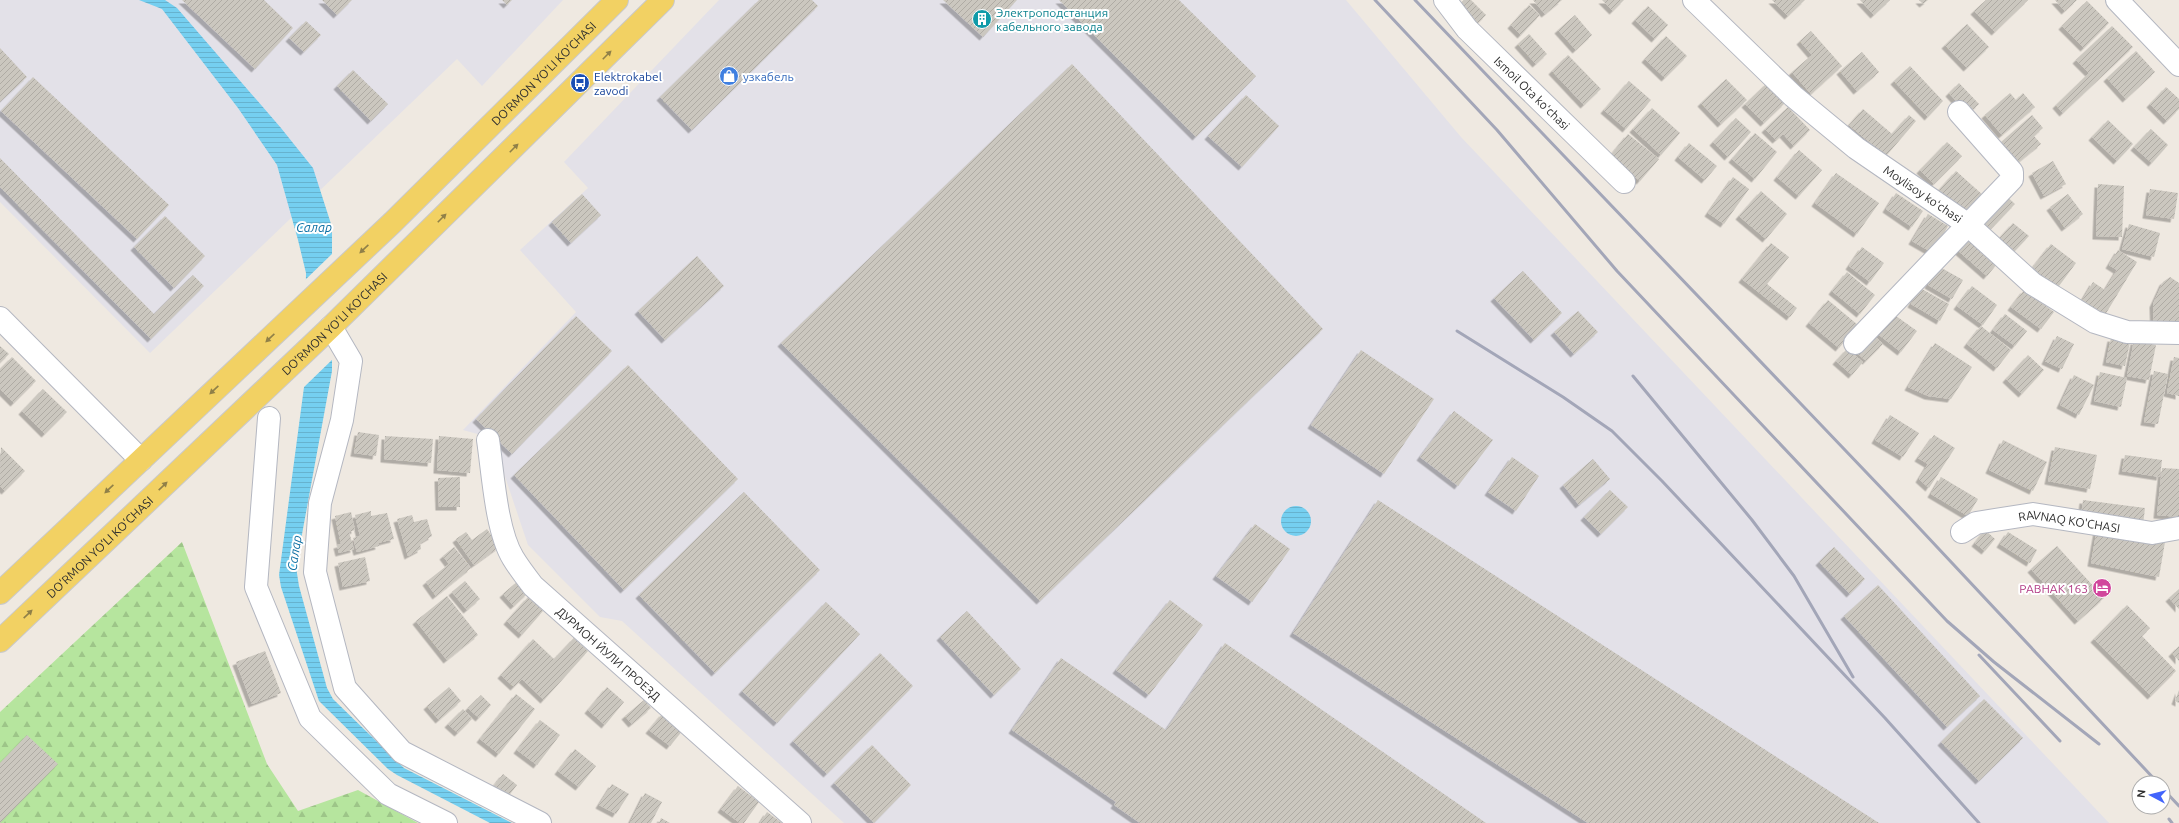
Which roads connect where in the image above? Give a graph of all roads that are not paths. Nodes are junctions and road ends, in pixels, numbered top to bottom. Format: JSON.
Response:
{"nodes":[{"id":1,"x":617,"y":0,"type":"edge"},
{"id":2,"x":663,"y":0,"type":"edge"},
{"id":3,"x":1445,"y":0,"type":"edge"},
{"id":4,"x":1694,"y":0,"type":"edge"},
{"id":5,"x":2117,"y":0,"type":"edge"},
{"id":6,"x":2179,"y":65,"type":"edge"},
{"id":7,"x":1959,"y":112,"type":"dead end"},
{"id":8,"x":462,"y":154,"type":"junction"},
{"id":9,"x":486,"y":176,"type":"junction"},
{"id":10,"x":1624,"y":182,"type":"dead end"},
{"id":11,"x":1967,"y":224,"type":"junction"},
{"id":12,"x":0,"y":318,"type":"edge"},
{"id":13,"x":331,"y":327,"type":"junction"},
{"id":14,"x":2179,"y":332,"type":"edge"},
{"id":15,"x":1855,"y":343,"type":"dead end"},
{"id":16,"x":268,"y":418,"type":"dead end"},
{"id":17,"x":488,"y":440,"type":"dead end"},
{"id":18,"x":140,"y":460,"type":"junction"},
{"id":19,"x":2179,"y":528,"type":"edge"},
{"id":20,"x":1962,"y":532,"type":"dead end"},
{"id":21,"x":0,"y":593,"type":"edge"},
{"id":22,"x":0,"y":641,"type":"edge"},
{"id":23,"x":446,"y":823,"type":"edge"},
{"id":24,"x":540,"y":823,"type":"edge"},
{"id":25,"x":800,"y":823,"type":"edge"}],
"edges":[{"from":1,"to":8,"type":"main road","name":"DO‘RMON YO‘LI KO‘CHASI"},
{"from":9,"to":2,"type":"main road","name":"DO‘RMON YO‘LI KO‘CHASI","one_way":true},
{"from":3,"to":10,"type":"street","name":"Ismoil Ota koʻchasi"},
{"from":4,"to":11,"type":"street","name":"Moylisoy koʻchasi"},
{"from":5,"to":6,"type":"street"},
{"from":7,"to":11,"type":"street"},
{"from":8,"to":9,"type":"main road"},
{"from":8,"to":18,"type":"main road","name":"DO‘RMON YO‘LI KO‘CHASI","one_way":true},
{"from":13,"to":9,"type":"main road","name":"DO‘RMON YO‘LI KO‘CHASI","one_way":true},
{"from":11,"to":14,"type":"street","name":"Moylisoy koʻchasi"},
{"from":11,"to":15,"type":"street"},
{"from":12,"to":18,"type":"street"},
{"from":22,"to":13,"type":"main road","name":"DO‘RMON YO‘LI KO‘CHASI","one_way":true},
{"from":13,"to":24,"type":"street"},
{"from":16,"to":23,"type":"street"},
{"from":17,"to":25,"type":"street","name":"ДУРМОН ЙУЛИ ПРОЕЗД"},
{"from":18,"to":21,"type":"main road","name":"DO‘RMON YO‘LI KO‘CHASI","one_way":true},
{"from":19,"to":20,"type":"street","name":"RAVNAQ KO'CHASI"}]}
